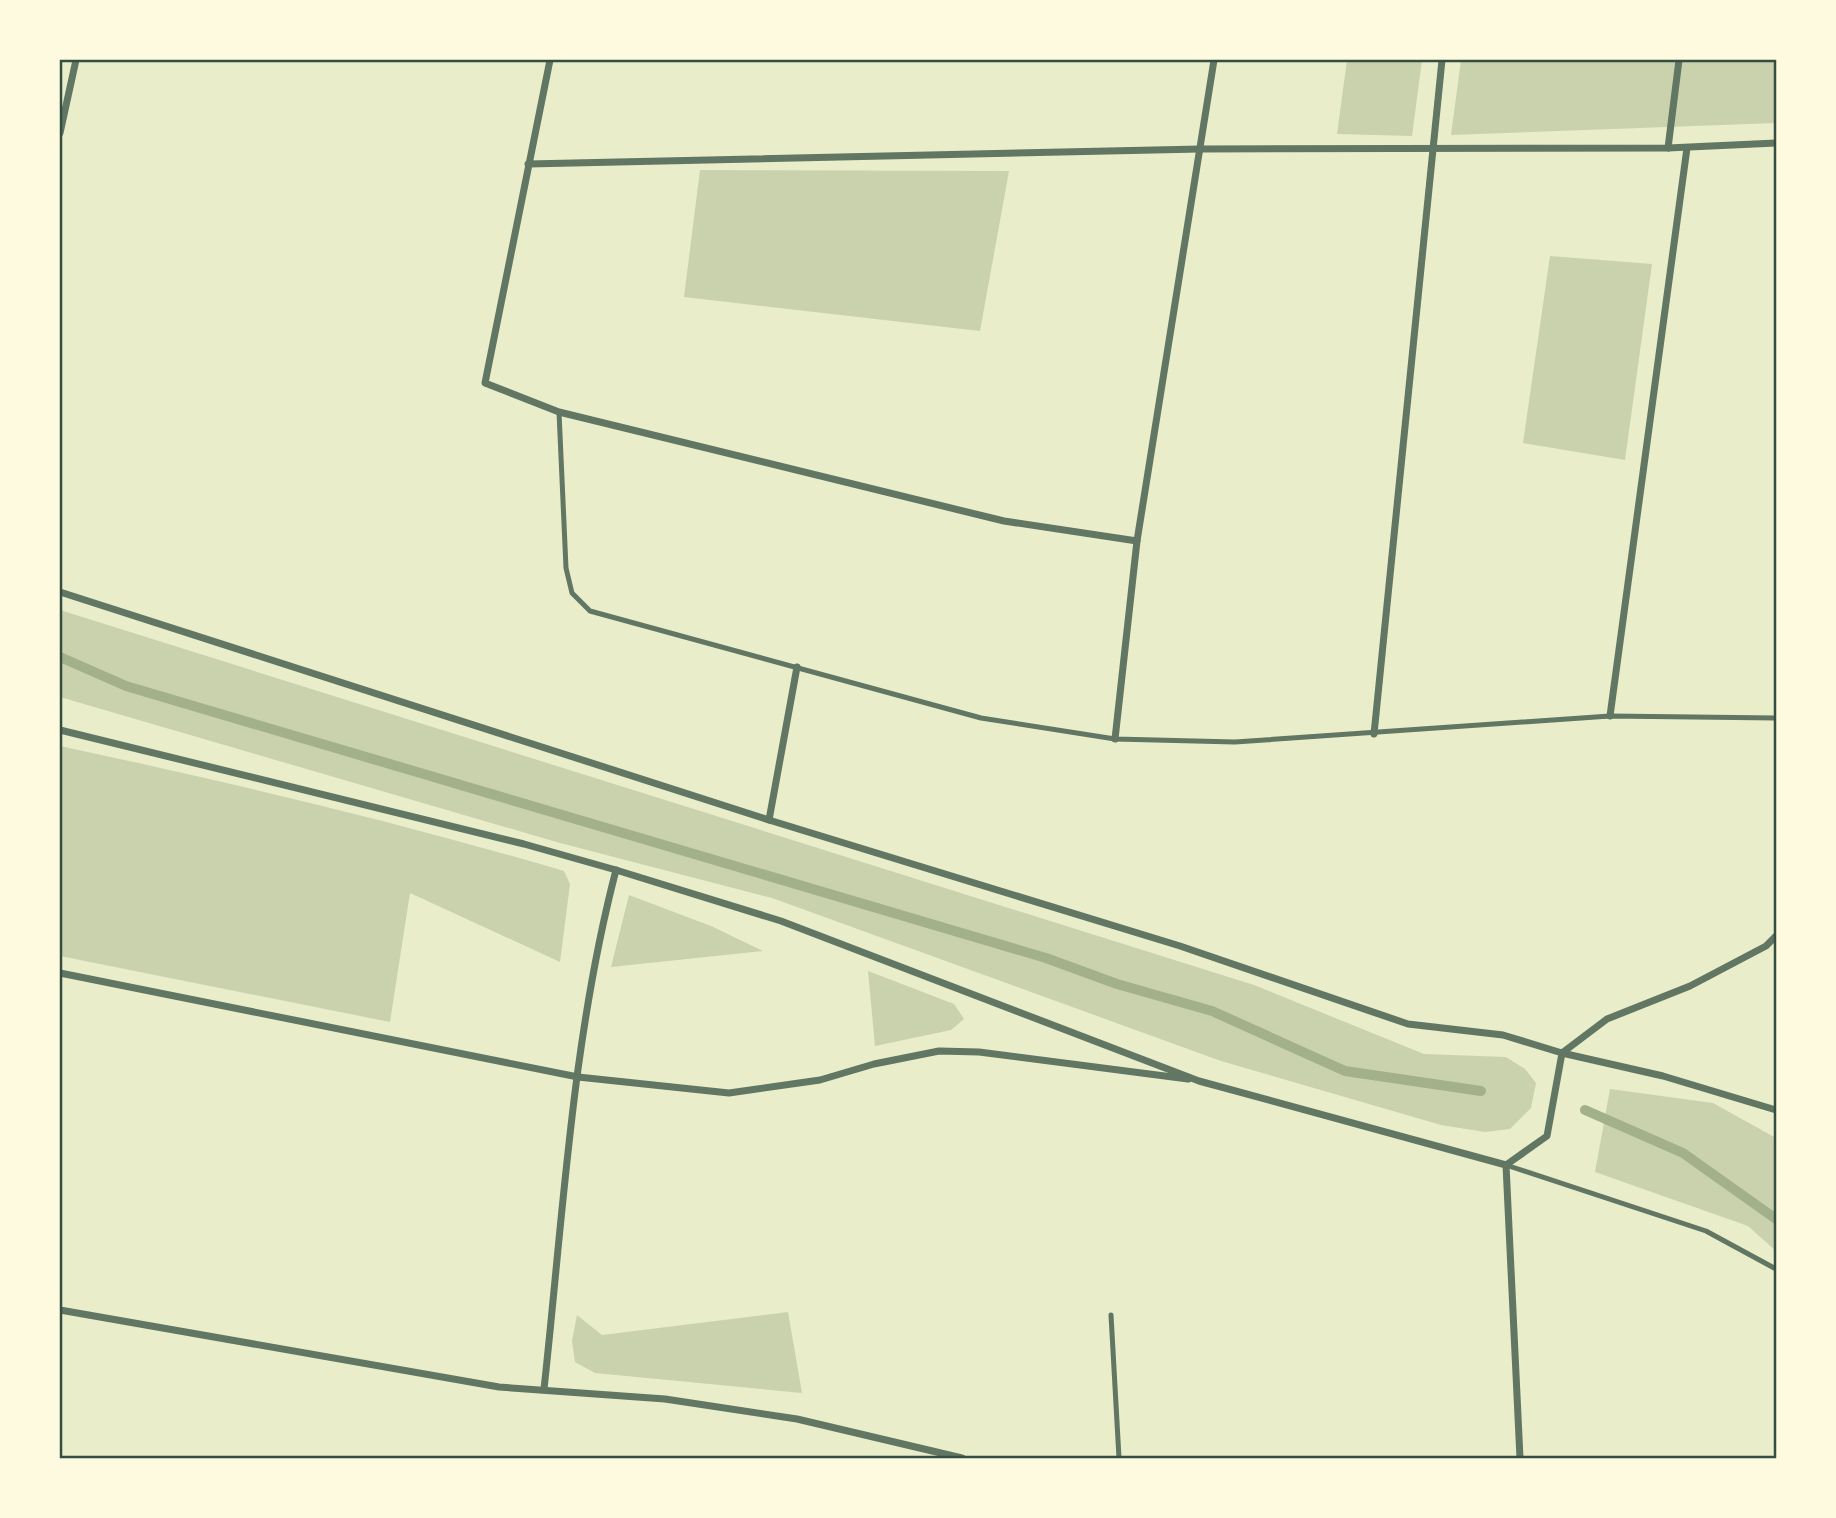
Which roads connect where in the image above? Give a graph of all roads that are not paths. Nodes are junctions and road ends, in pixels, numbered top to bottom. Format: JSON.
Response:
{"nodes":[{"id":1,"x":76,"y":60,"type":"edge"},
{"id":2,"x":550,"y":60,"type":"edge"},
{"id":3,"x":1214,"y":60,"type":"edge"},
{"id":4,"x":1442,"y":60,"type":"edge"},
{"id":5,"x":1679,"y":60,"type":"edge"},
{"id":6,"x":60,"y":133,"type":"edge"},
{"id":7,"x":1776,"y":143,"type":"edge"},
{"id":8,"x":1668,"y":148,"type":"junction"},
{"id":9,"x":1687,"y":148,"type":"junction"},
{"id":10,"x":1200,"y":149,"type":"junction"},
{"id":11,"x":1431,"y":150,"type":"junction"},
{"id":12,"x":528,"y":164,"type":"junction"},
{"id":13,"x":559,"y":411,"type":"junction"},
{"id":14,"x":1137,"y":541,"type":"junction"},
{"id":15,"x":60,"y":593,"type":"edge"},
{"id":16,"x":797,"y":667,"type":"junction"},
{"id":17,"x":1610,"y":716,"type":"junction"},
{"id":18,"x":1776,"y":718,"type":"edge"},
{"id":19,"x":60,"y":730,"type":"edge"},
{"id":20,"x":1374,"y":734,"type":"junction"},
{"id":21,"x":1115,"y":738,"type":"junction"},
{"id":22,"x":769,"y":820,"type":"junction"},
{"id":23,"x":616,"y":870,"type":"junction"},
{"id":24,"x":1776,"y":936,"type":"edge"},
{"id":25,"x":60,"y":973,"type":"edge"},
{"id":26,"x":1562,"y":1053,"type":"junction"},
{"id":27,"x":578,"y":1077,"type":"junction"},
{"id":28,"x":1199,"y":1081,"type":"junction"},
{"id":29,"x":1776,"y":1110,"type":"edge"},
{"id":30,"x":1506,"y":1165,"type":"junction"},
{"id":31,"x":1776,"y":1269,"type":"edge"},
{"id":32,"x":60,"y":1310,"type":"edge"},
{"id":33,"x":1111,"y":1315,"type":"dead end"},
{"id":34,"x":544,"y":1389,"type":"junction"},
{"id":35,"x":962,"y":1458,"type":"edge"},
{"id":36,"x":1119,"y":1458,"type":"edge"},
{"id":37,"x":1520,"y":1458,"type":"edge"}],
"edges":[{"from":1,"to":6,"type":"street"},
{"from":2,"to":12,"type":"street"},
{"from":3,"to":10,"type":"street"},
{"from":4,"to":11,"type":"street"},
{"from":5,"to":8,"type":"street"},
{"from":7,"to":9,"type":"street"},
{"from":8,"to":9,"type":"street"},
{"from":8,"to":11,"type":"street"},
{"from":9,"to":17,"type":"street"},
{"from":10,"to":11,"type":"street"},
{"from":10,"to":12,"type":"street"},
{"from":10,"to":14,"type":"street"},
{"from":11,"to":20,"type":"street"},
{"from":12,"to":13,"type":"street"},
{"from":13,"to":14,"type":"street"},
{"from":13,"to":16,"type":"lane"},
{"from":14,"to":21,"type":"street"},
{"from":15,"to":22,"type":"street"},
{"from":16,"to":21,"type":"lane"},
{"from":16,"to":22,"type":"street"},
{"from":17,"to":18,"type":"lane"},
{"from":17,"to":20,"type":"lane"},
{"from":19,"to":23,"type":"street"},
{"from":20,"to":21,"type":"lane"},
{"from":22,"to":26,"type":"street"},
{"from":23,"to":27,"type":"street"},
{"from":23,"to":28,"type":"street"},
{"from":24,"to":26,"type":"street"},
{"from":25,"to":27,"type":"street"},
{"from":26,"to":29,"type":"street"},
{"from":26,"to":30,"type":"street"},
{"from":27,"to":28,"type":"street"},
{"from":27,"to":34,"type":"street"},
{"from":28,"to":30,"type":"street"},
{"from":30,"to":31,"type":"lane"},
{"from":30,"to":37,"type":"street"},
{"from":32,"to":34,"type":"street"},
{"from":33,"to":36,"type":"lane"},
{"from":34,"to":35,"type":"street"}]}
